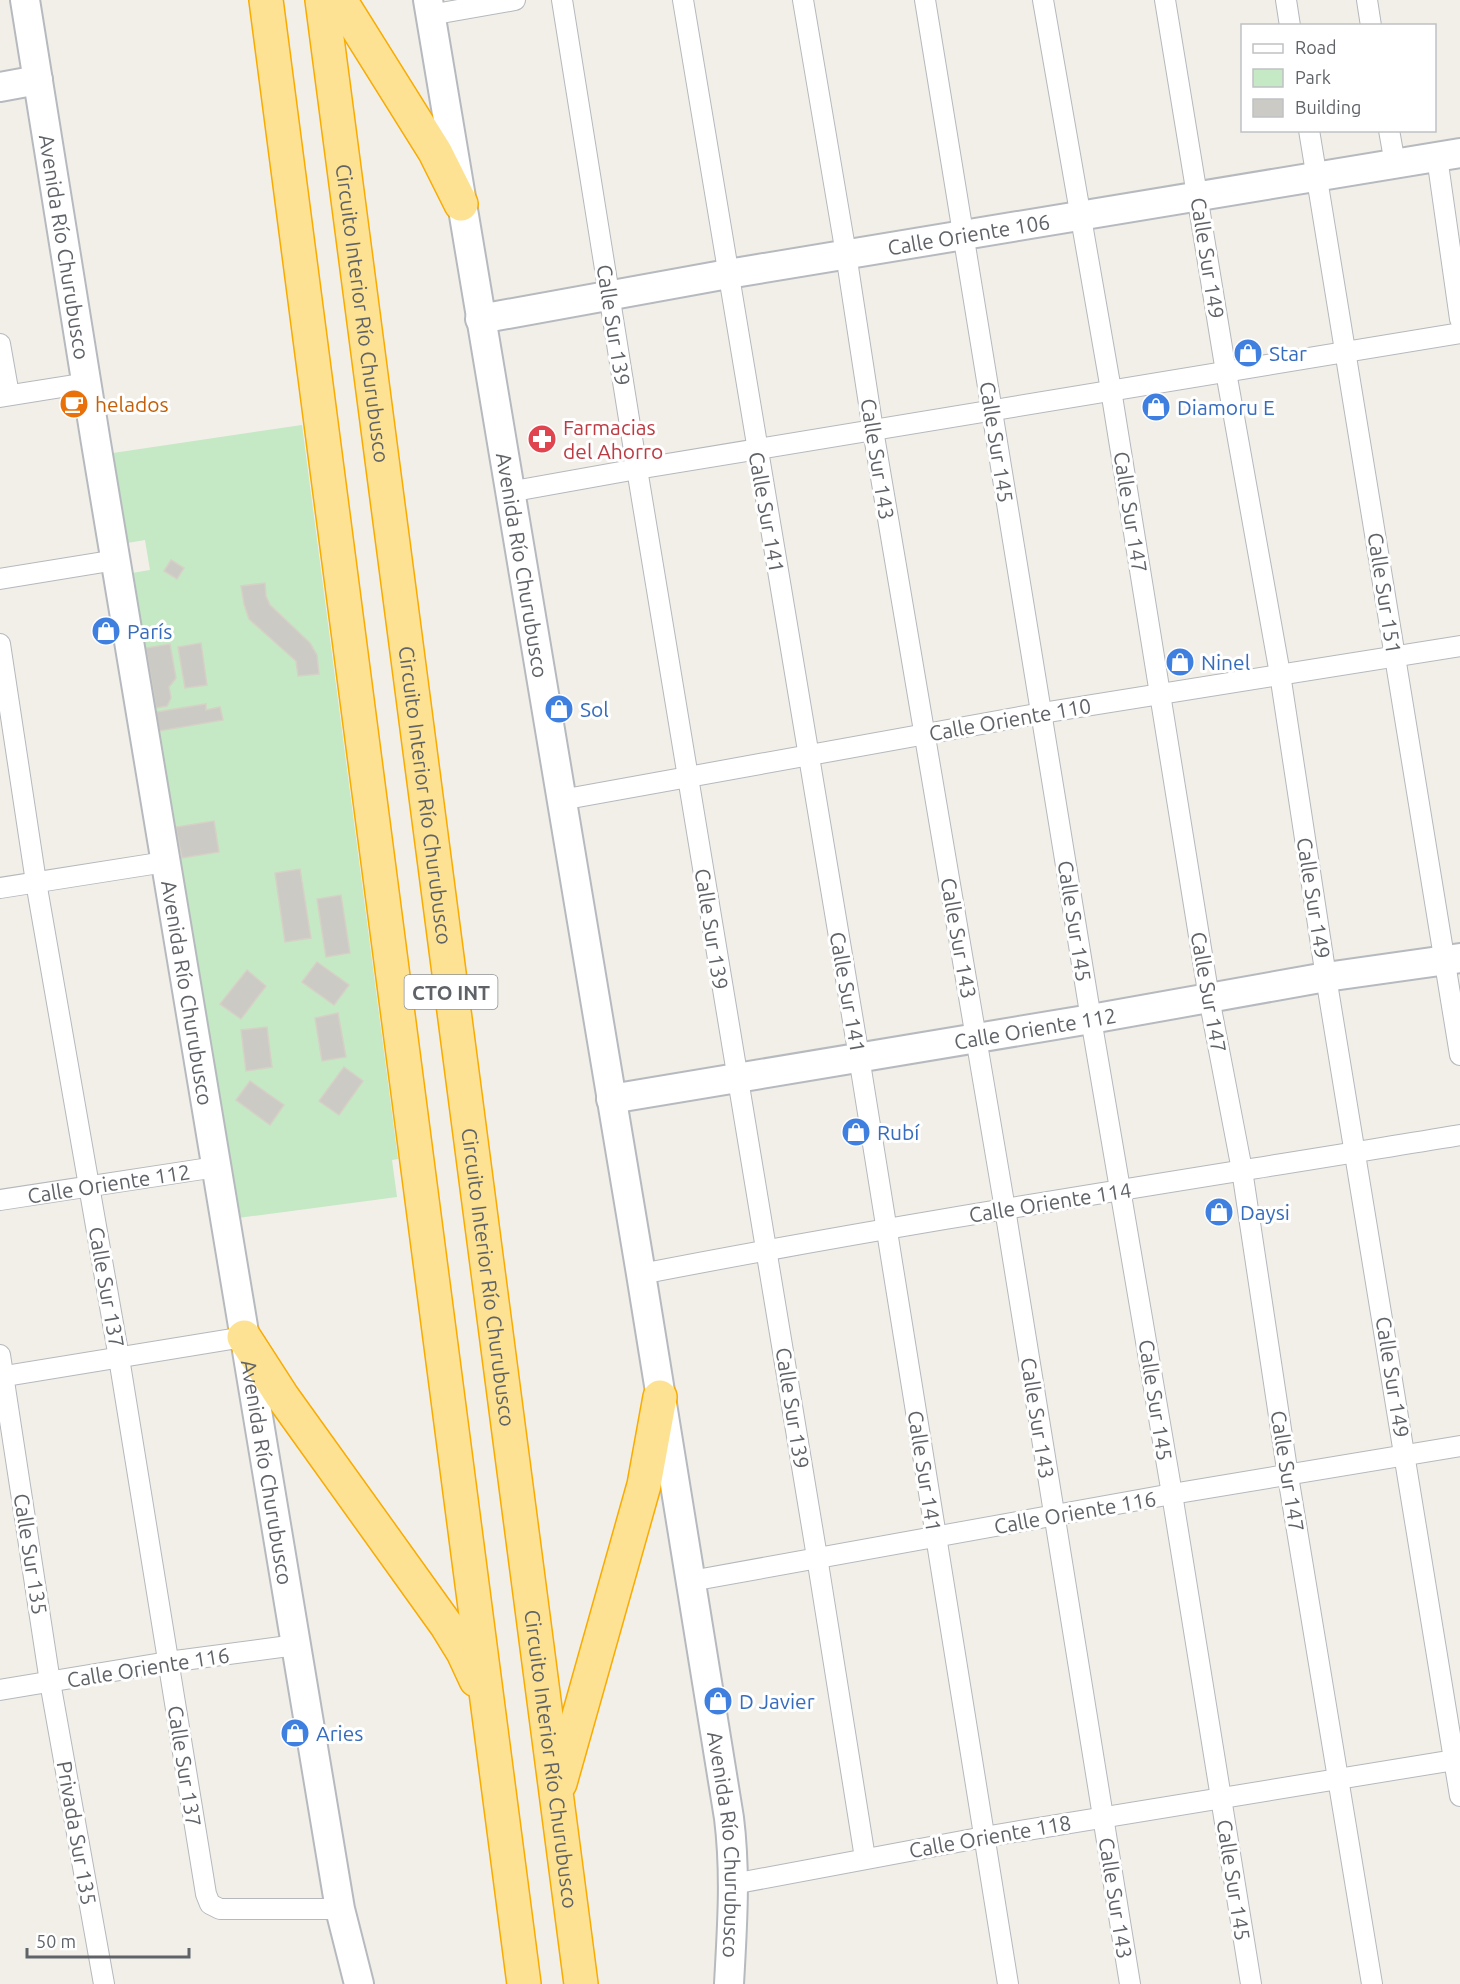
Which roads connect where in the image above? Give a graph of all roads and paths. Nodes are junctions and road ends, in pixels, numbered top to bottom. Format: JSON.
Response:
{"nodes":[{"id":1,"x":25,"y":0,"type":"edge"},
{"id":2,"x":266,"y":0,"type":"edge"},
{"id":3,"x":322,"y":0,"type":"edge"},
{"id":4,"x":340,"y":0,"type":"edge"},
{"id":5,"x":515,"y":0,"type":"edge"},
{"id":6,"x":562,"y":0,"type":"edge"},
{"id":7,"x":683,"y":0,"type":"edge"},
{"id":8,"x":803,"y":0,"type":"edge"},
{"id":9,"x":925,"y":0,"type":"edge"},
{"id":10,"x":1043,"y":0,"type":"edge"},
{"id":11,"x":1165,"y":0,"type":"edge"},
{"id":12,"x":1286,"y":0,"type":"edge"},
{"id":13,"x":1367,"y":0,"type":"edge"},
{"id":14,"x":429,"y":7,"type":"edge"},
{"id":15,"x":1290,"y":24,"type":"edge"},
{"id":16,"x":1371,"y":24,"type":"edge"},
{"id":17,"x":38,"y":80,"type":"junction"},
{"id":18,"x":0,"y":87,"type":"edge"},
{"id":19,"x":1309,"y":132,"type":"edge"},
{"id":20,"x":1389,"y":132,"type":"edge"},
{"id":21,"x":1448,"y":155,"type":"edge"},
{"id":22,"x":1395,"y":164,"type":"junction"},
{"id":23,"x":1317,"y":176,"type":"junction"},
{"id":24,"x":1197,"y":196,"type":"junction"},
{"id":25,"x":461,"y":204,"type":"junction"},
{"id":26,"x":1080,"y":216,"type":"junction"},
{"id":27,"x":965,"y":235,"type":"junction"},
{"id":28,"x":846,"y":254,"type":"junction"},
{"id":29,"x":728,"y":274,"type":"junction"},
{"id":30,"x":610,"y":296,"type":"junction"},
{"id":31,"x":1460,"y":319,"type":"edge"},
{"id":32,"x":480,"y":320,"type":"junction"},
{"id":33,"x":1460,"y":333,"type":"edge"},
{"id":34,"x":0,"y":344,"type":"edge"},
{"id":35,"x":1346,"y":352,"type":"junction"},
{"id":36,"x":1226,"y":372,"type":"junction"},
{"id":37,"x":87,"y":384,"type":"junction"},
{"id":38,"x":1112,"y":390,"type":"junction"},
{"id":39,"x":4,"y":396,"type":"edge"},
{"id":40,"x":991,"y":411,"type":"junction"},
{"id":41,"x":873,"y":430,"type":"junction"},
{"id":42,"x":757,"y":449,"type":"junction"},
{"id":43,"x":637,"y":469,"type":"junction"},
{"id":44,"x":509,"y":492,"type":"junction"},
{"id":45,"x":116,"y":560,"type":"junction"},
{"id":46,"x":0,"y":579,"type":"edge"},
{"id":47,"x":0,"y":644,"type":"edge"},
{"id":48,"x":1460,"y":645,"type":"edge"},
{"id":49,"x":1396,"y":655,"type":"junction"},
{"id":50,"x":1280,"y":674,"type":"junction"},
{"id":51,"x":1159,"y":693,"type":"junction"},
{"id":52,"x":1042,"y":713,"type":"junction"},
{"id":53,"x":924,"y":734,"type":"junction"},
{"id":54,"x":808,"y":754,"type":"junction"},
{"id":55,"x":687,"y":777,"type":"junction"},
{"id":56,"x":561,"y":800,"type":"junction"},
{"id":57,"x":165,"y":861,"type":"junction"},
{"id":58,"x":36,"y":882,"type":"junction"},
{"id":59,"x":0,"y":888,"type":"edge"},
{"id":60,"x":1452,"y":959,"type":"edge"},
{"id":61,"x":1326,"y":977,"type":"junction"},
{"id":62,"x":1209,"y":998,"type":"junction"},
{"id":63,"x":1091,"y":1019,"type":"junction"},
{"id":64,"x":976,"y":1038,"type":"junction"},
{"id":65,"x":1460,"y":1055,"type":"edge"},
{"id":66,"x":859,"y":1058,"type":"junction"},
{"id":67,"x":737,"y":1078,"type":"junction"},
{"id":68,"x":611,"y":1099,"type":"junction"},
{"id":69,"x":1460,"y":1135,"type":"edge"},
{"id":70,"x":1356,"y":1152,"type":"junction"},
{"id":71,"x":216,"y":1167,"type":"junction"},
{"id":72,"x":1242,"y":1170,"type":"junction"},
{"id":73,"x":90,"y":1185,"type":"junction"},
{"id":74,"x":1121,"y":1191,"type":"junction"},
{"id":75,"x":0,"y":1200,"type":"edge"},
{"id":76,"x":1005,"y":1209,"type":"junction"},
{"id":77,"x":886,"y":1230,"type":"junction"},
{"id":78,"x":767,"y":1250,"type":"junction"},
{"id":79,"x":641,"y":1274,"type":"junction"},
{"id":80,"x":244,"y":1337,"type":"junction"},
{"id":81,"x":0,"y":1355,"type":"edge"},
{"id":82,"x":119,"y":1358,"type":"junction"},
{"id":83,"x":2,"y":1377,"type":"edge"},
{"id":84,"x":660,"y":1397,"type":"junction"},
{"id":85,"x":1460,"y":1446,"type":"edge"},
{"id":86,"x":1406,"y":1455,"type":"junction"},
{"id":87,"x":1288,"y":1476,"type":"junction"},
{"id":88,"x":1172,"y":1494,"type":"junction"},
{"id":89,"x":1054,"y":1517,"type":"junction"},
{"id":90,"x":935,"y":1536,"type":"junction"},
{"id":91,"x":818,"y":1557,"type":"junction"},
{"id":92,"x":691,"y":1581,"type":"junction"},
{"id":93,"x":296,"y":1645,"type":"junction"},
{"id":94,"x":168,"y":1662,"type":"junction"},
{"id":95,"x":50,"y":1682,"type":"junction"},
{"id":96,"x":0,"y":1690,"type":"edge"},
{"id":97,"x":488,"y":1707,"type":"junction"},
{"id":98,"x":1457,"y":1760,"type":"edge"},
{"id":99,"x":1338,"y":1780,"type":"junction"},
{"id":100,"x":556,"y":1796,"type":"junction"},
{"id":101,"x":1460,"y":1796,"type":"edge"},
{"id":102,"x":1221,"y":1798,"type":"junction"},
{"id":103,"x":1104,"y":1817,"type":"junction"},
{"id":104,"x":984,"y":1837,"type":"junction"},
{"id":105,"x":865,"y":1858,"type":"junction"},
{"id":106,"x":733,"y":1884,"type":"junction"},
{"id":107,"x":340,"y":1909,"type":"junction"},
{"id":108,"x":104,"y":1984,"type":"edge"},
{"id":109,"x":359,"y":1984,"type":"edge"},
{"id":110,"x":524,"y":1984,"type":"edge"},
{"id":111,"x":580,"y":1984,"type":"edge"},
{"id":112,"x":729,"y":1984,"type":"edge"},
{"id":113,"x":1008,"y":1984,"type":"edge"},
{"id":114,"x":1130,"y":1984,"type":"edge"},
{"id":115,"x":1251,"y":1984,"type":"edge"},
{"id":116,"x":1372,"y":1984,"type":"edge"}],
"edges":[{"from":1,"to":17,"type":"main road","name":"Avenida Río Churubusco"},
{"from":2,"to":97,"type":"highway","number":"CTO INT"},
{"from":3,"to":100,"type":"highway","name":"Circuito Interior Río Churubusco","number":"CTO INT"},
{"from":4,"to":25,"type":"highway"},
{"from":5,"to":14,"type":"street"},
{"from":6,"to":30,"type":"street","name":"Calle Sur 139"},
{"from":7,"to":29,"type":"street","name":"Calle Sur 141"},
{"from":8,"to":28,"type":"street","name":"Calle Sur 143"},
{"from":9,"to":27,"type":"street","name":"Calle Sur 145"},
{"from":10,"to":26,"type":"street","name":"Calle Sur 147"},
{"from":11,"to":24,"type":"street","name":"Calle Sur 149"},
{"from":12,"to":15,"type":"street"},
{"from":13,"to":16,"type":"street"},
{"from":14,"to":25,"type":"main road","name":"Avenida Río Churubusco"},
{"from":17,"to":18,"type":"main road"},
{"from":17,"to":37,"type":"main road","name":"Avenida Río Churubusco"},
{"from":19,"to":23,"type":"street","name":"Calle Sur 151"},
{"from":20,"to":22,"type":"street"},
{"from":21,"to":22,"type":"main road","name":"Calle Oriente 106"},
{"from":21,"to":31,"type":"street"},
{"from":22,"to":23,"type":"main road","name":"Calle Oriente 106"},
{"from":23,"to":24,"type":"main road","name":"Calle Oriente 106"},
{"from":23,"to":35,"type":"street","name":"Calle Sur 151"},
{"from":24,"to":26,"type":"main road","name":"Calle Oriente 106"},
{"from":24,"to":36,"type":"street","name":"Calle Sur 149"},
{"from":25,"to":32,"type":"main road","name":"Avenida Río Churubusco"},
{"from":26,"to":27,"type":"main road","name":"Calle Oriente 106"},
{"from":26,"to":38,"type":"street","name":"Calle Sur 147"},
{"from":27,"to":28,"type":"main road","name":"Calle Oriente 106"},
{"from":27,"to":40,"type":"street","name":"Calle Sur 145"},
{"from":28,"to":29,"type":"main road","name":"Calle Oriente 106"},
{"from":28,"to":41,"type":"street","name":"Calle Sur 143"},
{"from":29,"to":30,"type":"main road","name":"Calle Oriente 106"},
{"from":29,"to":42,"type":"street","name":"Calle Sur 141"},
{"from":30,"to":32,"type":"main road","name":"Calle Oriente 106"},
{"from":30,"to":43,"type":"street","name":"Calle Sur 139"},
{"from":32,"to":44,"type":"main road","name":"Avenida Río Churubusco"},
{"from":33,"to":35,"type":"street"},
{"from":34,"to":39,"type":"street"},
{"from":35,"to":36,"type":"street"},
{"from":35,"to":49,"type":"street","name":"Calle Sur 151"},
{"from":36,"to":38,"type":"street"},
{"from":36,"to":50,"type":"street","name":"Calle Sur 149"},
{"from":37,"to":39,"type":"street"},
{"from":37,"to":45,"type":"main road","name":"Avenida Río Churubusco"},
{"from":38,"to":40,"type":"street"},
{"from":38,"to":51,"type":"street","name":"Calle Sur 147"},
{"from":40,"to":41,"type":"street"},
{"from":40,"to":52,"type":"street","name":"Calle Sur 145"},
{"from":41,"to":42,"type":"street"},
{"from":41,"to":53,"type":"street","name":"Calle Sur 143"},
{"from":42,"to":43,"type":"street"},
{"from":42,"to":54,"type":"street","name":"Calle Sur 141"},
{"from":43,"to":44,"type":"street"},
{"from":43,"to":55,"type":"street","name":"Calle Sur 139"},
{"from":44,"to":56,"type":"main road","name":"Avenida Río Churubusco"},
{"from":45,"to":46,"type":"street"},
{"from":45,"to":57,"type":"main road","name":"Avenida Río Churubusco"},
{"from":47,"to":58,"type":"street","name":"Calle Sur 137"},
{"from":48,"to":49,"type":"street","name":"Calle Oriente 110"},
{"from":49,"to":50,"type":"street","name":"Calle Oriente 110"},
{"from":49,"to":60,"type":"street","name":"Calle Sur 151"},
{"from":50,"to":51,"type":"street","name":"Calle Oriente 110"},
{"from":50,"to":61,"type":"street","name":"Calle Sur 149"},
{"from":51,"to":52,"type":"street","name":"Calle Oriente 110"},
{"from":51,"to":62,"type":"street","name":"Calle Sur 147"},
{"from":52,"to":53,"type":"street","name":"Calle Oriente 110"},
{"from":52,"to":63,"type":"street","name":"Calle Sur 145"},
{"from":53,"to":54,"type":"street","name":"Calle Oriente 110"},
{"from":53,"to":64,"type":"street","name":"Calle Sur 143"},
{"from":54,"to":55,"type":"street","name":"Calle Oriente 110"},
{"from":54,"to":66,"type":"street","name":"Calle Sur 141"},
{"from":55,"to":56,"type":"street","name":"Calle Oriente 110"},
{"from":55,"to":67,"type":"street","name":"Calle Sur 139"},
{"from":56,"to":68,"type":"main road","name":"Avenida Río Churubusco"},
{"from":57,"to":58,"type":"street"},
{"from":57,"to":71,"type":"main road","name":"Avenida Río Churubusco"},
{"from":58,"to":59,"type":"street"},
{"from":58,"to":73,"type":"street","name":"Calle Sur 137"},
{"from":60,"to":61,"type":"main road","name":"Calle Oriente 112"},
{"from":60,"to":65,"type":"street","name":"Calle Sur 151"},
{"from":61,"to":62,"type":"main road","name":"Calle Oriente 112"},
{"from":61,"to":70,"type":"street","name":"Calle Sur 149"},
{"from":62,"to":63,"type":"main road","name":"Calle Oriente 112"},
{"from":62,"to":72,"type":"street","name":"Calle Sur 147"},
{"from":63,"to":64,"type":"main road","name":"Calle Oriente 112"},
{"from":63,"to":74,"type":"street","name":"Calle Sur 145"},
{"from":64,"to":66,"type":"main road","name":"Calle Oriente 112"},
{"from":64,"to":76,"type":"street","name":"Calle Sur 143"},
{"from":66,"to":67,"type":"main road","name":"Calle Oriente 112"},
{"from":66,"to":77,"type":"street","name":"Calle Sur 141"},
{"from":67,"to":68,"type":"main road","name":"Calle Oriente 112"},
{"from":67,"to":78,"type":"street","name":"Calle Sur 139"},
{"from":68,"to":79,"type":"main road","name":"Avenida Río Churubusco"},
{"from":69,"to":70,"type":"street","name":"Calle Oriente 114"},
{"from":70,"to":72,"type":"street","name":"Calle Oriente 114"},
{"from":70,"to":86,"type":"street","name":"Calle Sur 149"},
{"from":71,"to":73,"type":"street","name":"Calle Oriente 112"},
{"from":71,"to":80,"type":"main road","name":"Avenida Río Churubusco"},
{"from":72,"to":74,"type":"street","name":"Calle Oriente 114"},
{"from":72,"to":87,"type":"street","name":"Calle Sur 147"},
{"from":73,"to":75,"type":"street","name":"Calle Oriente 112"},
{"from":73,"to":82,"type":"street","name":"Calle Sur 137"},
{"from":74,"to":76,"type":"street","name":"Calle Oriente 114"},
{"from":74,"to":88,"type":"street","name":"Calle Sur 145"},
{"from":76,"to":77,"type":"street","name":"Calle Oriente 114"},
{"from":76,"to":89,"type":"street","name":"Calle Sur 143"},
{"from":77,"to":78,"type":"street","name":"Calle Oriente 114"},
{"from":77,"to":90,"type":"street","name":"Calle Sur 141"},
{"from":78,"to":79,"type":"street","name":"Calle Oriente 114"},
{"from":78,"to":91,"type":"street","name":"Calle Sur 139"},
{"from":79,"to":84,"type":"main road","name":"Avenida Río Churubusco"},
{"from":80,"to":82,"type":"street"},
{"from":80,"to":93,"type":"main road","name":"Avenida Río Churubusco"},
{"from":80,"to":97,"type":"highway"},
{"from":81,"to":83,"type":"street","name":"Calle Sur 135"},
{"from":82,"to":83,"type":"street"},
{"from":82,"to":94,"type":"street","name":"Calle Sur 137"},
{"from":83,"to":95,"type":"street","name":"Calle Sur 135"},
{"from":84,"to":92,"type":"main road","name":"Avenida Río Churubusco"},
{"from":84,"to":100,"type":"highway"},
{"from":85,"to":86,"type":"street","name":"Calle Oriente 116"},
{"from":86,"to":87,"type":"street","name":"Calle Oriente 116"},
{"from":86,"to":98,"type":"street","name":"Calle Sur 149"},
{"from":87,"to":88,"type":"street","name":"Calle Oriente 116"},
{"from":87,"to":99,"type":"street","name":"Calle Sur 147"},
{"from":88,"to":89,"type":"street","name":"Calle Oriente 116"},
{"from":88,"to":102,"type":"street","name":"Calle Sur 145"},
{"from":89,"to":90,"type":"street","name":"Calle Oriente 116"},
{"from":89,"to":103,"type":"street","name":"Calle Sur 143"},
{"from":90,"to":91,"type":"street","name":"Calle Oriente 116"},
{"from":90,"to":104,"type":"street","name":"Calle Sur 141"},
{"from":91,"to":92,"type":"street","name":"Calle Oriente 116"},
{"from":91,"to":105,"type":"street","name":"Calle Sur 139"},
{"from":92,"to":106,"type":"main road","name":"Avenida Río Churubusco"},
{"from":93,"to":94,"type":"street","name":"Calle Oriente 116"},
{"from":93,"to":107,"type":"main road","name":"Avenida Río Churubusco"},
{"from":94,"to":95,"type":"street","name":"Calle Oriente 116"},
{"from":94,"to":107,"type":"street","name":"Calle Sur 137"},
{"from":95,"to":96,"type":"street","name":"Calle Oriente 116"},
{"from":95,"to":108,"type":"street","name":"Privada Sur 135"},
{"from":97,"to":110,"type":"highway","number":"CTO INT"},
{"from":98,"to":99,"type":"street","name":"Calle Oriente 118"},
{"from":98,"to":101,"type":"street","name":"Calle Sur 149"},
{"from":99,"to":102,"type":"street","name":"Calle Oriente 118"},
{"from":99,"to":116,"type":"street","name":"Calle Sur 147"},
{"from":100,"to":111,"type":"highway","name":"Circuito Interior Río Churubusco","number":"CTO INT"},
{"from":102,"to":103,"type":"street","name":"Calle Oriente 118"},
{"from":102,"to":115,"type":"street","name":"Calle Sur 145"},
{"from":103,"to":104,"type":"street","name":"Calle Oriente 118"},
{"from":103,"to":114,"type":"street","name":"Calle Sur 143"},
{"from":104,"to":105,"type":"street","name":"Calle Oriente 118"},
{"from":104,"to":113,"type":"street","name":"Calle Sur 141"},
{"from":105,"to":106,"type":"street","name":"Calle Oriente 118"},
{"from":106,"to":112,"type":"main road","name":"Avenida Río Churubusco"},
{"from":107,"to":109,"type":"main road","name":"Avenida Río Churubusco"}]}
